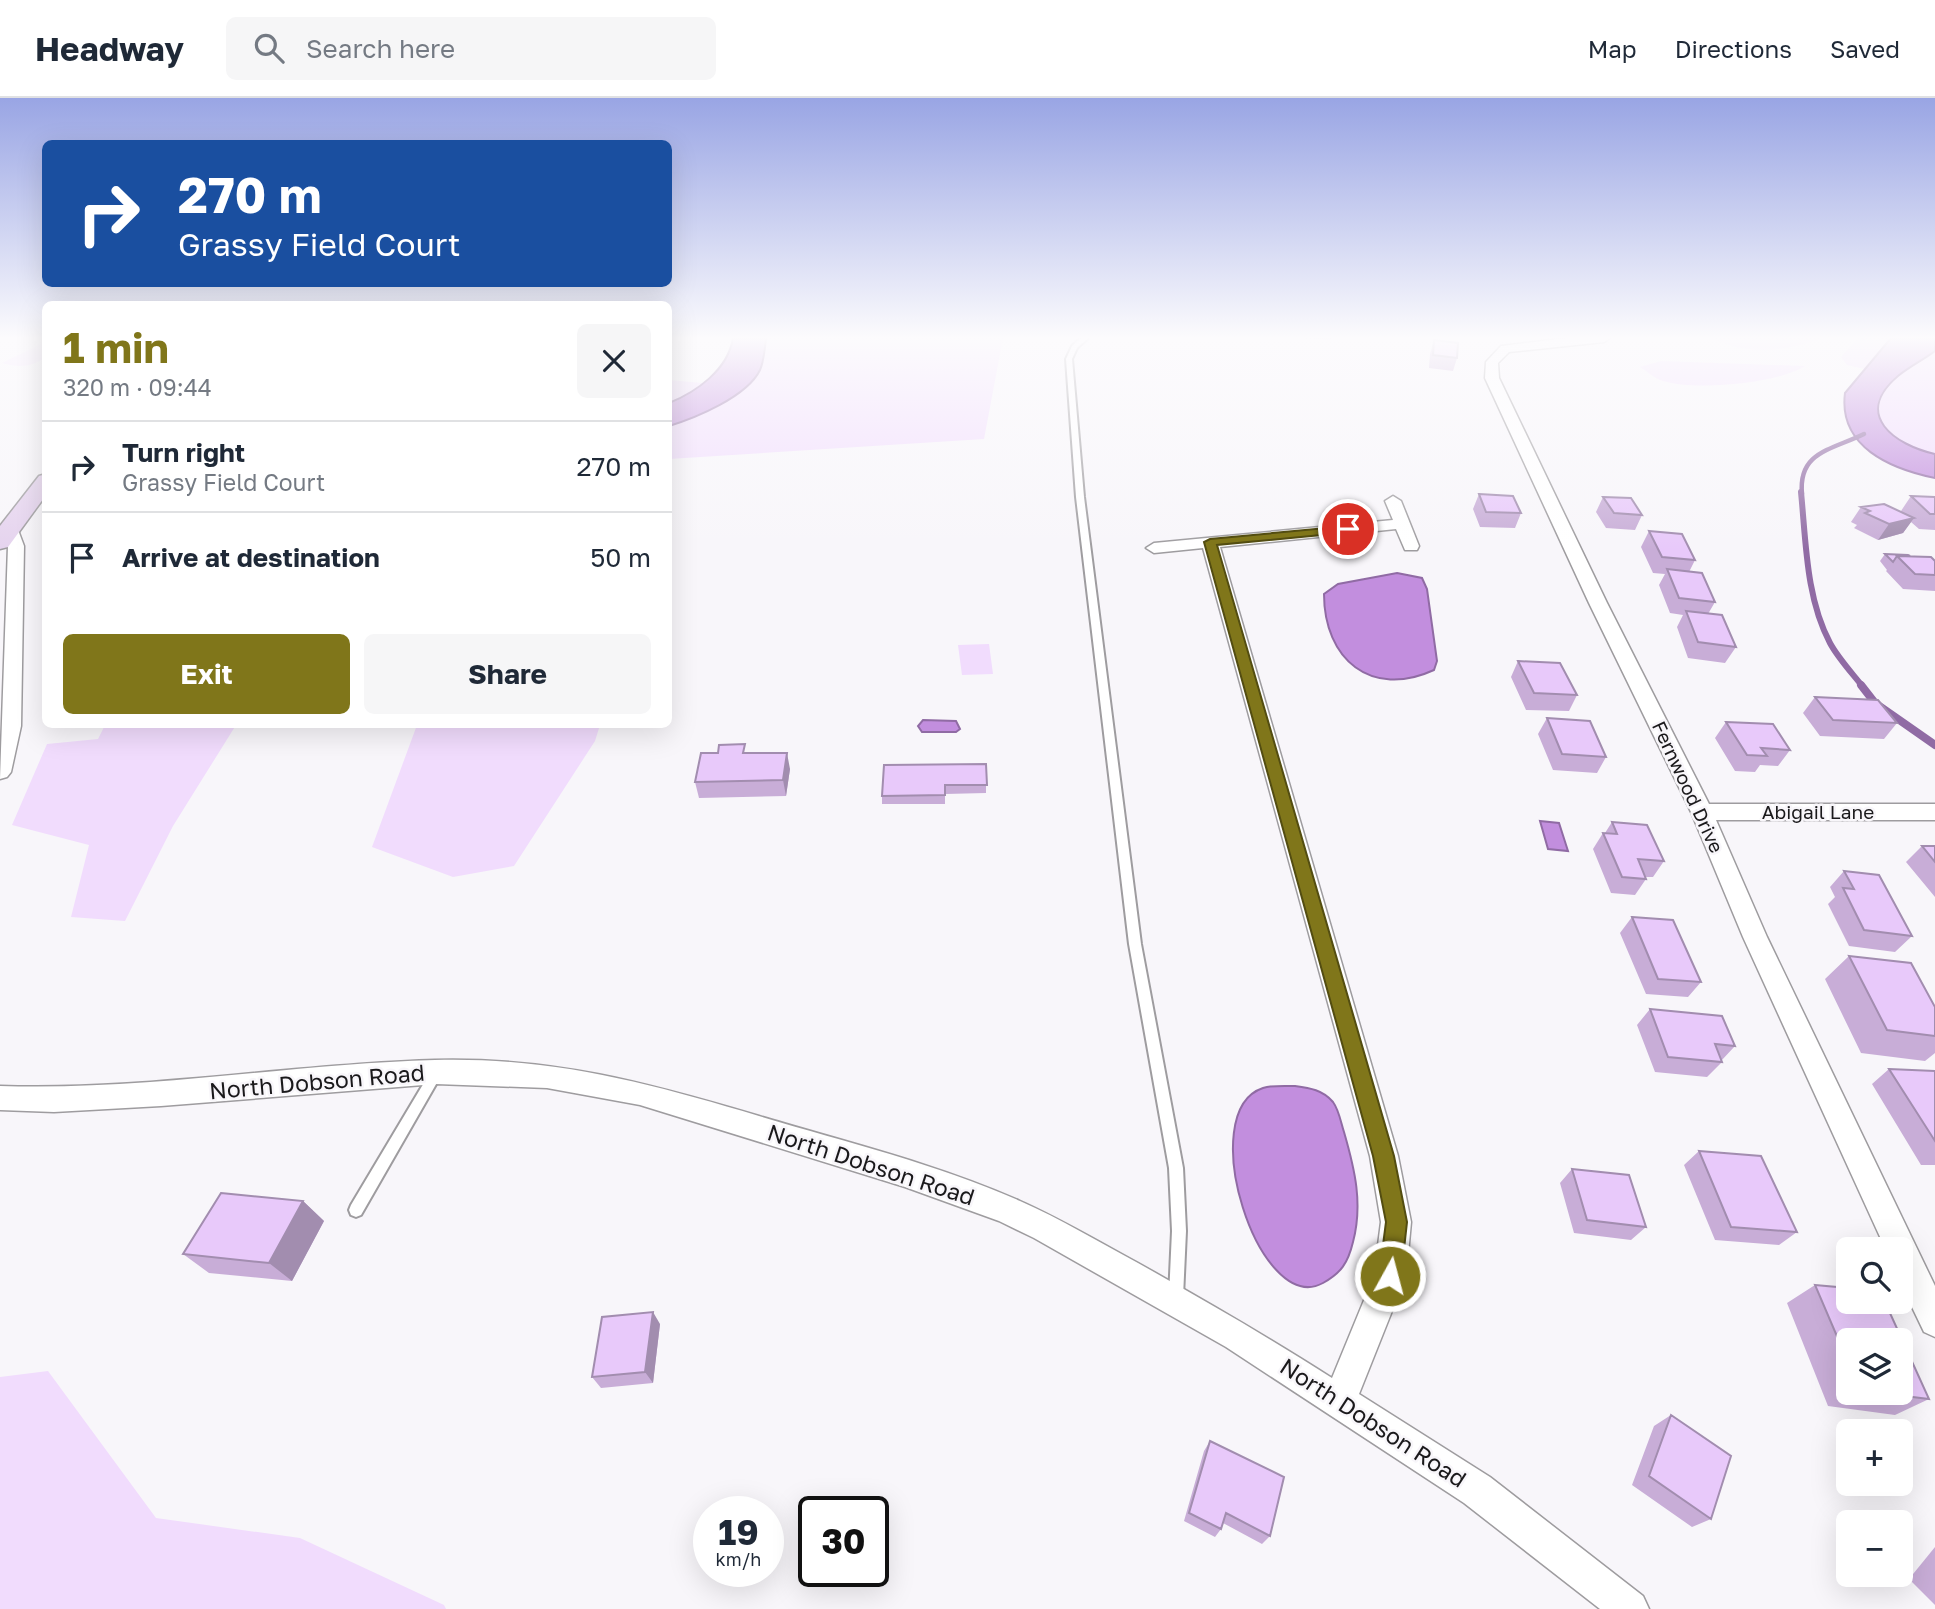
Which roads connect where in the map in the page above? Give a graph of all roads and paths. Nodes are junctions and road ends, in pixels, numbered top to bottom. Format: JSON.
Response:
{"nodes":[{"id":1,"x":1073,"y":409,"type":"edge"},
{"id":2,"x":1508,"y":409,"type":"edge"},
{"id":3,"x":42,"y":485,"type":"edge"},
{"id":4,"x":1393,"y":501,"type":"dead end"},
{"id":5,"x":1403,"y":524,"type":"junction"},
{"id":6,"x":5,"y":536,"type":"edge"},
{"id":7,"x":1210,"y":542,"type":"junction"},
{"id":8,"x":1410,"y":546,"type":"dead end"},
{"id":9,"x":1154,"y":548,"type":"dead end"},
{"id":10,"x":0,"y":772,"type":"edge"},
{"id":11,"x":1935,"y":811,"type":"edge"},
{"id":12,"x":1702,"y":812,"type":"junction"},
{"id":13,"x":436,"y":1072,"type":"junction"},
{"id":14,"x":0,"y":1098,"type":"edge"},
{"id":15,"x":356,"y":1210,"type":"dead end"},
{"id":16,"x":1176,"y":1300,"type":"junction"},
{"id":17,"x":1935,"y":1321,"type":"edge"},
{"id":18,"x":1340,"y":1399,"type":"junction"},
{"id":19,"x":1630,"y":1609,"type":"edge"}],
"edges":[{"from":1,"to":16,"type":"lane"},
{"from":2,"to":12,"type":"street","name":"Fernwood Drive"},
{"from":3,"to":6,"type":"main road"},
{"from":4,"to":5,"type":"street"},
{"from":5,"to":7,"type":"street"},
{"from":5,"to":8,"type":"street"},
{"from":6,"to":10,"type":"street"},
{"from":7,"to":9,"type":"street"},
{"from":7,"to":18,"type":"street"},
{"from":11,"to":12,"type":"street","name":"Abigail Lane"},
{"from":12,"to":17,"type":"street","name":"Fernwood Drive"},
{"from":13,"to":14,"type":"street","name":"North Dobson Road"},
{"from":13,"to":15,"type":"lane"},
{"from":13,"to":16,"type":"street","name":"North Dobson Road"},
{"from":16,"to":18,"type":"street","name":"North Dobson Road"},
{"from":18,"to":19,"type":"street","name":"North Dobson Road"}]}
